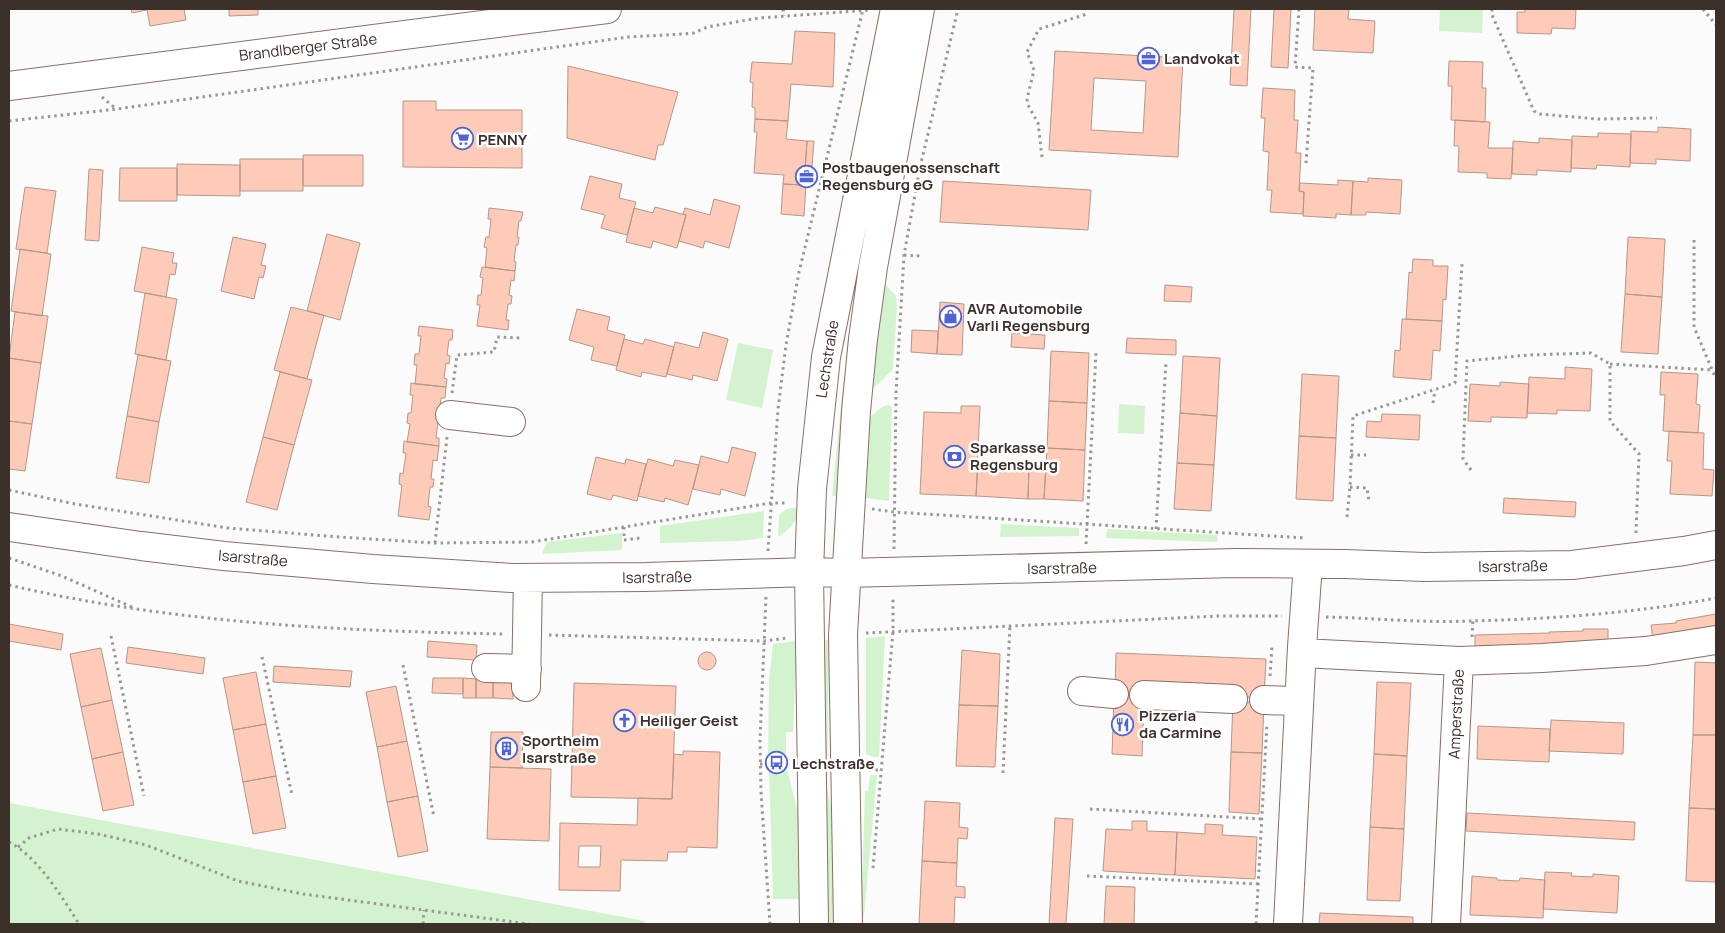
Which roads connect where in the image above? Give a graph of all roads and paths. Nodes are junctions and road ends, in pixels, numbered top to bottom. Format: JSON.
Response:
{"nodes":[{"id":1,"x":608,"y":9,"type":"edge"},
{"id":2,"x":783,"y":9,"type":"edge"},
{"id":3,"x":862,"y":9,"type":"edge"},
{"id":4,"x":903,"y":9,"type":"edge"},
{"id":5,"x":958,"y":9,"type":"edge"},
{"id":6,"x":1299,"y":9,"type":"edge"},
{"id":7,"x":1492,"y":9,"type":"edge"},
{"id":8,"x":1703,"y":9,"type":"edge"},
{"id":9,"x":1088,"y":14,"type":"dead end"},
{"id":10,"x":784,"y":16,"type":"junction"},
{"id":11,"x":428,"y":20,"type":"edge"},
{"id":12,"x":1716,"y":25,"type":"edge"},
{"id":13,"x":9,"y":86,"type":"edge"},
{"id":14,"x":1657,"y":118,"type":"dead end"},
{"id":15,"x":9,"y":121,"type":"edge"},
{"id":16,"x":1042,"y":157,"type":"dead end"},
{"id":17,"x":1306,"y":163,"type":"dead end"},
{"id":18,"x":1694,"y":240,"type":"dead end"},
{"id":19,"x":918,"y":251,"type":"dead end"},
{"id":20,"x":904,"y":256,"type":"junction"},
{"id":21,"x":1462,"y":264,"type":"dead end"},
{"id":22,"x":1096,"y":353,"type":"dead end"},
{"id":23,"x":1166,"y":362,"type":"dead end"},
{"id":24,"x":1610,"y":364,"type":"junction"},
{"id":25,"x":1712,"y":370,"type":"junction"},
{"id":26,"x":1716,"y":379,"type":"edge"},
{"id":27,"x":1435,"y":390,"type":"junction"},
{"id":28,"x":1433,"y":403,"type":"dead end"},
{"id":29,"x":450,"y":415,"type":"dead end"},
{"id":30,"x":510,"y":422,"type":"dead end"},
{"id":31,"x":1351,"y":455,"type":"junction"},
{"id":32,"x":1366,"y":455,"type":"dead end"},
{"id":33,"x":1471,"y":470,"type":"dead end"},
{"id":34,"x":1350,"y":487,"type":"junction"},
{"id":35,"x":1370,"y":501,"type":"dead end"},
{"id":36,"x":1347,"y":517,"type":"dead end"},
{"id":37,"x":9,"y":527,"type":"edge"},
{"id":38,"x":624,"y":527,"type":"dead end"},
{"id":39,"x":1156,"y":529,"type":"dead end"},
{"id":40,"x":1636,"y":534,"type":"dead end"},
{"id":41,"x":640,"y":538,"type":"dead end"},
{"id":42,"x":1716,"y":545,"type":"edge"},
{"id":43,"x":9,"y":558,"type":"edge"},
{"id":44,"x":1308,"y":564,"type":"junction"},
{"id":45,"x":1085,"y":568,"type":"junction"},
{"id":46,"x":808,"y":572,"type":"junction"},
{"id":47,"x":894,"y":572,"type":"junction"},
{"id":48,"x":767,"y":573,"type":"junction"},
{"id":49,"x":846,"y":573,"type":"junction"},
{"id":50,"x":528,"y":578,"type":"junction"},
{"id":51,"x":9,"y":585,"type":"edge"},
{"id":52,"x":139,"y":610,"type":"junction"},
{"id":53,"x":1010,"y":625,"type":"dead end"},
{"id":54,"x":528,"y":634,"type":"junction"},
{"id":55,"x":111,"y":636,"type":"dead end"},
{"id":56,"x":1716,"y":640,"type":"edge"},
{"id":57,"x":762,"y":642,"type":"junction"},
{"id":58,"x":1272,"y":646,"type":"dead end"},
{"id":59,"x":1302,"y":653,"type":"junction"},
{"id":60,"x":262,"y":657,"type":"dead end"},
{"id":61,"x":1459,"y":661,"type":"junction"},
{"id":62,"x":403,"y":665,"type":"dead end"},
{"id":63,"x":486,"y":668,"type":"dead end"},
{"id":64,"x":1082,"y":691,"type":"dead end"},
{"id":65,"x":1114,"y":694,"type":"dead end"},
{"id":66,"x":1144,"y":695,"type":"dead end"},
{"id":67,"x":1233,"y":699,"type":"dead end"},
{"id":68,"x":1266,"y":700,"type":"junction"},
{"id":69,"x":1299,"y":701,"type":"junction"},
{"id":70,"x":776,"y":763,"type":"dead end"},
{"id":71,"x":760,"y":764,"type":"junction"},
{"id":72,"x":868,"y":770,"type":"dead end"},
{"id":73,"x":881,"y":770,"type":"junction"},
{"id":74,"x":1003,"y":773,"type":"dead end"},
{"id":75,"x":144,"y":796,"type":"dead end"},
{"id":76,"x":292,"y":796,"type":"dead end"},
{"id":77,"x":1090,"y":809,"type":"dead end"},
{"id":78,"x":434,"y":818,"type":"dead end"},
{"id":79,"x":1262,"y":819,"type":"junction"},
{"id":80,"x":9,"y":842,"type":"edge"},
{"id":81,"x":18,"y":847,"type":"junction"},
{"id":82,"x":872,"y":876,"type":"dead end"},
{"id":83,"x":1087,"y":876,"type":"dead end"},
{"id":84,"x":1259,"y":884,"type":"junction"},
{"id":85,"x":424,"y":910,"type":"junction"},
{"id":86,"x":512,"y":923,"type":"edge"},
{"id":87,"x":79,"y":924,"type":"edge"},
{"id":88,"x":423,"y":924,"type":"edge"},
{"id":89,"x":529,"y":924,"type":"edge"},
{"id":90,"x":770,"y":924,"type":"edge"},
{"id":91,"x":814,"y":924,"type":"edge"},
{"id":92,"x":848,"y":924,"type":"edge"},
{"id":93,"x":1256,"y":924,"type":"edge"},
{"id":94,"x":1288,"y":924,"type":"edge"},
{"id":95,"x":1446,"y":924,"type":"edge"}],
"edges":[{"from":1,"to":11,"type":"street","name":"Brandlberger Straße"},
{"from":2,"to":10,"type":"path"},
{"from":3,"to":4,"type":"path"},
{"from":3,"to":10,"type":"path"},
{"from":3,"to":48,"type":"path"},
{"from":4,"to":46,"type":"street","name":"Lechstraße"},
{"from":4,"to":49,"type":"street"},
{"from":5,"to":20,"type":"path"},
{"from":6,"to":17,"type":"path"},
{"from":7,"to":14,"type":"path"},
{"from":8,"to":12,"type":"path"},
{"from":9,"to":16,"type":"path"},
{"from":10,"to":15,"type":"path"},
{"from":11,"to":13,"type":"street","name":"Brandlberger Straße"},
{"from":18,"to":25,"type":"path"},
{"from":19,"to":20,"type":"path"},
{"from":20,"to":47,"type":"path"},
{"from":21,"to":27,"type":"path"},
{"from":22,"to":45,"type":"path"},
{"from":23,"to":39,"type":"path"},
{"from":24,"to":25,"type":"path"},
{"from":24,"to":33,"type":"path"},
{"from":24,"to":40,"type":"path"},
{"from":25,"to":26,"type":"path"},
{"from":27,"to":28,"type":"path"},
{"from":27,"to":31,"type":"path"},
{"from":29,"to":30,"type":"street"},
{"from":31,"to":32,"type":"path"},
{"from":31,"to":34,"type":"path"},
{"from":34,"to":35,"type":"path"},
{"from":34,"to":36,"type":"path"},
{"from":37,"to":50,"type":"street","name":"Isarstraße"},
{"from":38,"to":41,"type":"path"},
{"from":42,"to":44,"type":"street","name":"Isarstraße"},
{"from":43,"to":52,"type":"path"},
{"from":44,"to":45,"type":"street","name":"Isarstraße"},
{"from":44,"to":59,"type":"street"},
{"from":45,"to":47,"type":"street","name":"Isarstraße"},
{"from":46,"to":48,"type":"street","name":"Isarstraße"},
{"from":46,"to":49,"type":"street","name":"Isarstraße"},
{"from":46,"to":91,"type":"street","name":"Lechstraße"},
{"from":47,"to":49,"type":"street","name":"Isarstraße"},
{"from":47,"to":73,"type":"path"},
{"from":48,"to":50,"type":"street","name":"Isarstraße"},
{"from":48,"to":57,"type":"path"},
{"from":49,"to":92,"type":"street"},
{"from":50,"to":54,"type":"street"},
{"from":51,"to":52,"type":"path"},
{"from":52,"to":54,"type":"path"},
{"from":53,"to":74,"type":"path"},
{"from":54,"to":57,"type":"path"},
{"from":54,"to":63,"type":"street"},
{"from":55,"to":75,"type":"path"},
{"from":56,"to":61,"type":"street"},
{"from":57,"to":71,"type":"path"},
{"from":58,"to":68,"type":"path"},
{"from":59,"to":61,"type":"street","name":"Amperstraße"},
{"from":59,"to":69,"type":"street"},
{"from":60,"to":76,"type":"path"},
{"from":61,"to":95,"type":"street","name":"Amperstraße"},
{"from":62,"to":78,"type":"path"},
{"from":64,"to":65,"type":"street"},
{"from":66,"to":67,"type":"street"},
{"from":68,"to":69,"type":"street"},
{"from":68,"to":79,"type":"path"},
{"from":69,"to":94,"type":"street"},
{"from":70,"to":71,"type":"path"},
{"from":71,"to":90,"type":"path"},
{"from":72,"to":73,"type":"path"},
{"from":73,"to":82,"type":"path"},
{"from":77,"to":79,"type":"path"},
{"from":79,"to":84,"type":"path"},
{"from":80,"to":81,"type":"path"},
{"from":81,"to":85,"type":"path"},
{"from":81,"to":87,"type":"path"},
{"from":83,"to":84,"type":"path"},
{"from":84,"to":93,"type":"path"},
{"from":85,"to":86,"type":"path"},
{"from":85,"to":88,"type":"path"},
{"from":86,"to":89,"type":"path"}]}
